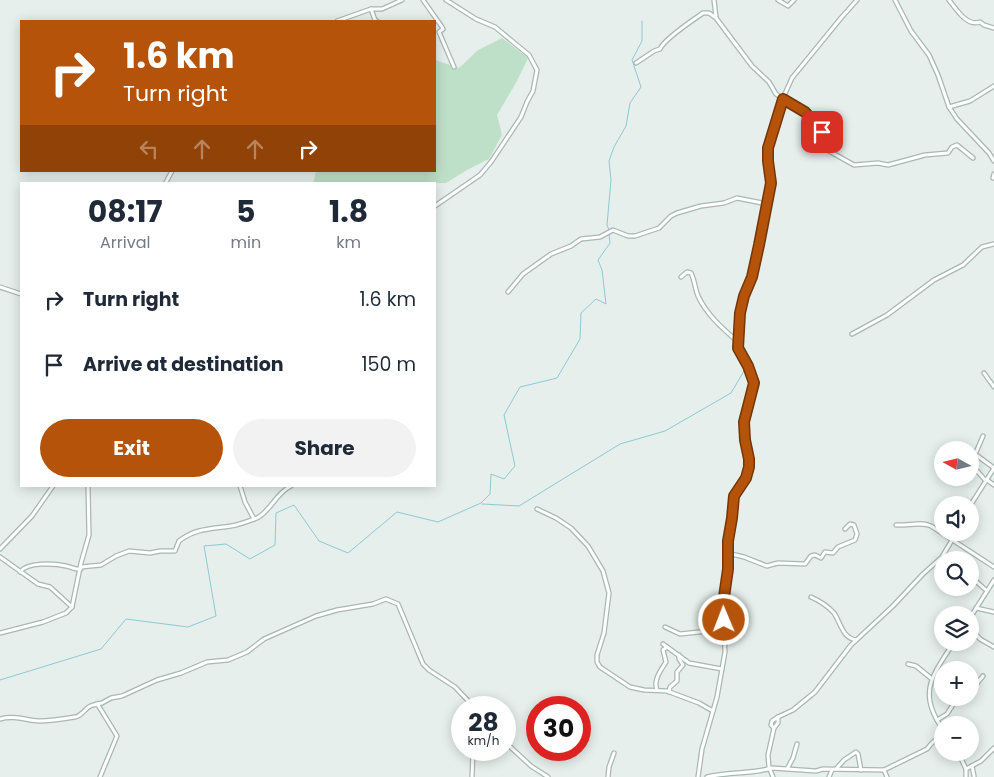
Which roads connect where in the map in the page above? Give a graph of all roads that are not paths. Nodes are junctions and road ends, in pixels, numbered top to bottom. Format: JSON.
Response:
{"nodes":[{"id":1,"x":402,"y":0,"type":"edge"},
{"id":2,"x":423,"y":0,"type":"edge"},
{"id":3,"x":446,"y":0,"type":"edge"},
{"id":4,"x":714,"y":0,"type":"edge"},
{"id":5,"x":778,"y":0,"type":"edge"},
{"id":6,"x":794,"y":0,"type":"edge"},
{"id":7,"x":857,"y":0,"type":"edge"},
{"id":8,"x":894,"y":0,"type":"edge"},
{"id":9,"x":949,"y":0,"type":"edge"},
{"id":10,"x":371,"y":9,"type":"junction"},
{"id":11,"x":716,"y":18,"type":"junction"},
{"id":12,"x":340,"y":20,"type":"edge"},
{"id":13,"x":376,"y":20,"type":"edge"},
{"id":14,"x":994,"y":28,"type":"edge"},
{"id":15,"x":437,"y":32,"type":"edge"},
{"id":16,"x":636,"y":63,"type":"dead end"},
{"id":17,"x":454,"y":67,"type":"dead end"},
{"id":18,"x":994,"y":86,"type":"edge"},
{"id":19,"x":783,"y":99,"type":"junction"},
{"id":20,"x":949,"y":107,"type":"junction"},
{"id":21,"x":973,"y":158,"type":"dead end"},
{"id":22,"x":994,"y":159,"type":"edge"},
{"id":23,"x":767,"y":204,"type":"junction"},
{"id":24,"x":436,"y":205,"type":"edge"},
{"id":25,"x":994,"y":244,"type":"edge"},
{"id":26,"x":681,"y":277,"type":"dead end"},
{"id":27,"x":0,"y":287,"type":"edge"},
{"id":28,"x":508,"y":292,"type":"dead end"},
{"id":29,"x":20,"y":294,"type":"edge"},
{"id":30,"x":852,"y":334,"type":"dead end"},
{"id":31,"x":737,"y":341,"type":"junction"},
{"id":32,"x":984,"y":373,"type":"dead end"},
{"id":33,"x":994,"y":387,"type":"edge"},
{"id":34,"x":984,"y":436,"type":"dead end"},
{"id":35,"x":979,"y":446,"type":"edge"},
{"id":36,"x":979,"y":457,"type":"edge"},
{"id":37,"x":994,"y":468,"type":"edge"},
{"id":38,"x":979,"y":473,"type":"edge"},
{"id":39,"x":986,"y":481,"type":"junction"},
{"id":40,"x":994,"y":485,"type":"edge"},
{"id":41,"x":52,"y":487,"type":"edge"},
{"id":42,"x":88,"y":487,"type":"edge"},
{"id":43,"x":240,"y":487,"type":"edge"},
{"id":44,"x":290,"y":487,"type":"edge"},
{"id":45,"x":976,"y":496,"type":"edge"},
{"id":46,"x":537,"y":509,"type":"dead end"},
{"id":47,"x":254,"y":519,"type":"junction"},
{"id":48,"x":896,"y":525,"type":"dead end"},
{"id":49,"x":934,"y":528,"type":"edge"},
{"id":50,"x":846,"y":529,"type":"dead end"},
{"id":51,"x":954,"y":541,"type":"edge"},
{"id":52,"x":0,"y":549,"type":"edge"},
{"id":53,"x":727,"y":553,"type":"junction"},
{"id":54,"x":0,"y":556,"type":"edge"},
{"id":55,"x":934,"y":567,"type":"edge"},
{"id":56,"x":994,"y":567,"type":"edge"},
{"id":57,"x":81,"y":568,"type":"junction"},
{"id":58,"x":20,"y":572,"type":"junction"},
{"id":59,"x":994,"y":580,"type":"edge"},
{"id":60,"x":979,"y":583,"type":"edge"},
{"id":61,"x":987,"y":590,"type":"junction"},
{"id":62,"x":811,"y":597,"type":"dead end"},
{"id":63,"x":977,"y":606,"type":"edge"},
{"id":64,"x":72,"y":607,"type":"junction"},
{"id":65,"x":979,"y":609,"type":"edge"},
{"id":66,"x":994,"y":612,"type":"edge"},
{"id":67,"x":665,"y":627,"type":"dead end"},
{"id":68,"x":725,"y":632,"type":"junction"},
{"id":69,"x":0,"y":633,"type":"edge"},
{"id":70,"x":979,"y":638,"type":"edge"},
{"id":71,"x":856,"y":640,"type":"junction"},
{"id":72,"x":663,"y":644,"type":"dead end"},
{"id":73,"x":667,"y":647,"type":"junction"},
{"id":74,"x":994,"y":648,"type":"edge"},
{"id":75,"x":949,"y":651,"type":"edge"},
{"id":76,"x":679,"y":654,"type":"junction"},
{"id":77,"x":908,"y":664,"type":"dead end"},
{"id":78,"x":722,"y":669,"type":"junction"},
{"id":79,"x":983,"y":676,"type":"dead end"},
{"id":80,"x":932,"y":680,"type":"junction"},
{"id":81,"x":979,"y":681,"type":"edge"},
{"id":82,"x":657,"y":690,"type":"junction"},
{"id":83,"x":670,"y":692,"type":"junction"},
{"id":84,"x":464,"y":696,"type":"edge"},
{"id":85,"x":96,"y":704,"type":"junction"},
{"id":86,"x":952,"y":706,"type":"edge"},
{"id":87,"x":713,"y":711,"type":"junction"},
{"id":88,"x":935,"y":716,"type":"edge"},
{"id":89,"x":944,"y":716,"type":"edge"},
{"id":90,"x":0,"y":719,"type":"edge"},
{"id":91,"x":934,"y":741,"type":"edge"},
{"id":92,"x":797,"y":744,"type":"dead end"},
{"id":93,"x":994,"y":748,"type":"edge"},
{"id":94,"x":516,"y":752,"type":"edge"},
{"id":95,"x":614,"y":753,"type":"dead end"},
{"id":96,"x":473,"y":761,"type":"edge"},
{"id":97,"x":962,"y":761,"type":"edge"},
{"id":98,"x":972,"y":766,"type":"junction"},
{"id":99,"x":770,"y":768,"type":"junction"},
{"id":100,"x":778,"y":768,"type":"junction"},
{"id":101,"x":966,"y":768,"type":"junction"},
{"id":102,"x":788,"y":769,"type":"junction"},
{"id":103,"x":834,"y":770,"type":"junction"},
{"id":104,"x":861,"y":770,"type":"junction"},
{"id":105,"x":884,"y":770,"type":"junction"},
{"id":106,"x":772,"y":775,"type":"edge"},
{"id":107,"x":100,"y":777,"type":"edge"},
{"id":108,"x":472,"y":777,"type":"edge"},
{"id":109,"x":548,"y":777,"type":"edge"},
{"id":110,"x":608,"y":777,"type":"edge"},
{"id":111,"x":698,"y":777,"type":"edge"},
{"id":112,"x":706,"y":777,"type":"edge"},
{"id":113,"x":829,"y":777,"type":"edge"},
{"id":114,"x":887,"y":777,"type":"edge"},
{"id":115,"x":967,"y":777,"type":"edge"},
{"id":116,"x":974,"y":777,"type":"edge"}],
"edges":[{"from":1,"to":10,"type":"street"},
{"from":2,"to":15,"type":"street"},
{"from":3,"to":24,"type":"street"},
{"from":4,"to":11,"type":"street"},
{"from":5,"to":6,"type":"street"},
{"from":7,"to":19,"type":"street"},
{"from":8,"to":20,"type":"street"},
{"from":9,"to":14,"type":"street"},
{"from":10,"to":12,"type":"street"},
{"from":10,"to":13,"type":"street"},
{"from":11,"to":16,"type":"street"},
{"from":11,"to":19,"type":"street"},
{"from":15,"to":17,"type":"street"},
{"from":18,"to":20,"type":"street"},
{"from":19,"to":21,"type":"street"},
{"from":19,"to":23,"type":"street"},
{"from":20,"to":22,"type":"street"},
{"from":23,"to":28,"type":"street"},
{"from":23,"to":31,"type":"street"},
{"from":25,"to":30,"type":"street"},
{"from":26,"to":31,"type":"street"},
{"from":27,"to":29,"type":"street"},
{"from":31,"to":53,"type":"street"},
{"from":32,"to":33,"type":"street"},
{"from":34,"to":35,"type":"street"},
{"from":36,"to":37,"type":"street"},
{"from":37,"to":39,"type":"street"},
{"from":38,"to":39,"type":"street"},
{"from":39,"to":40,"type":"street"},
{"from":39,"to":45,"type":"street"},
{"from":41,"to":52,"type":"street"},
{"from":42,"to":57,"type":"street"},
{"from":43,"to":47,"type":"street"},
{"from":44,"to":47,"type":"street"},
{"from":46,"to":82,"type":"street"},
{"from":47,"to":57,"type":"street"},
{"from":48,"to":49,"type":"street"},
{"from":50,"to":53,"type":"street"},
{"from":51,"to":56,"type":"street"},
{"from":53,"to":68,"type":"street"},
{"from":54,"to":58,"type":"street"},
{"from":55,"to":71,"type":"street"},
{"from":57,"to":58,"type":"street"},
{"from":57,"to":64,"type":"street"},
{"from":58,"to":64,"type":"street"},
{"from":59,"to":61,"type":"street"},
{"from":60,"to":61,"type":"street"},
{"from":61,"to":63,"type":"street"},
{"from":62,"to":71,"type":"street"},
{"from":64,"to":69,"type":"street"},
{"from":65,"to":66,"type":"street"},
{"from":67,"to":68,"type":"street"},
{"from":68,"to":78,"type":"street"},
{"from":70,"to":74,"type":"street"},
{"from":71,"to":99,"type":"street"},
{"from":72,"to":73,"type":"street"},
{"from":73,"to":76,"type":"street"},
{"from":73,"to":82,"type":"street"},
{"from":75,"to":80,"type":"street"},
{"from":76,"to":78,"type":"street"},
{"from":76,"to":83,"type":"street"},
{"from":77,"to":80,"type":"street"},
{"from":78,"to":87,"type":"street"},
{"from":79,"to":81,"type":"street"},
{"from":80,"to":88,"type":"street"},
{"from":82,"to":83,"type":"street"},
{"from":83,"to":87,"type":"street"},
{"from":84,"to":85,"type":"street"},
{"from":85,"to":90,"type":"street"},
{"from":85,"to":107,"type":"street"},
{"from":86,"to":89,"type":"street"},
{"from":87,"to":111,"type":"street"},
{"from":91,"to":105,"type":"street"},
{"from":92,"to":102,"type":"street"},
{"from":93,"to":98,"type":"street"},
{"from":94,"to":109,"type":"street"},
{"from":95,"to":110,"type":"street"},
{"from":96,"to":108,"type":"street"},
{"from":97,"to":101,"type":"street"},
{"from":98,"to":101,"type":"street"},
{"from":98,"to":116,"type":"street"},
{"from":99,"to":100,"type":"street"},
{"from":99,"to":106,"type":"street"},
{"from":99,"to":112,"type":"street"},
{"from":100,"to":102,"type":"street"},
{"from":100,"to":106,"type":"street"},
{"from":101,"to":115,"type":"street"},
{"from":102,"to":103,"type":"street"},
{"from":103,"to":104,"type":"street"},
{"from":103,"to":104,"type":"street"},
{"from":103,"to":113,"type":"street"},
{"from":104,"to":105,"type":"street"},
{"from":105,"to":114,"type":"street"},
{"from":115,"to":116,"type":"street"}]}
